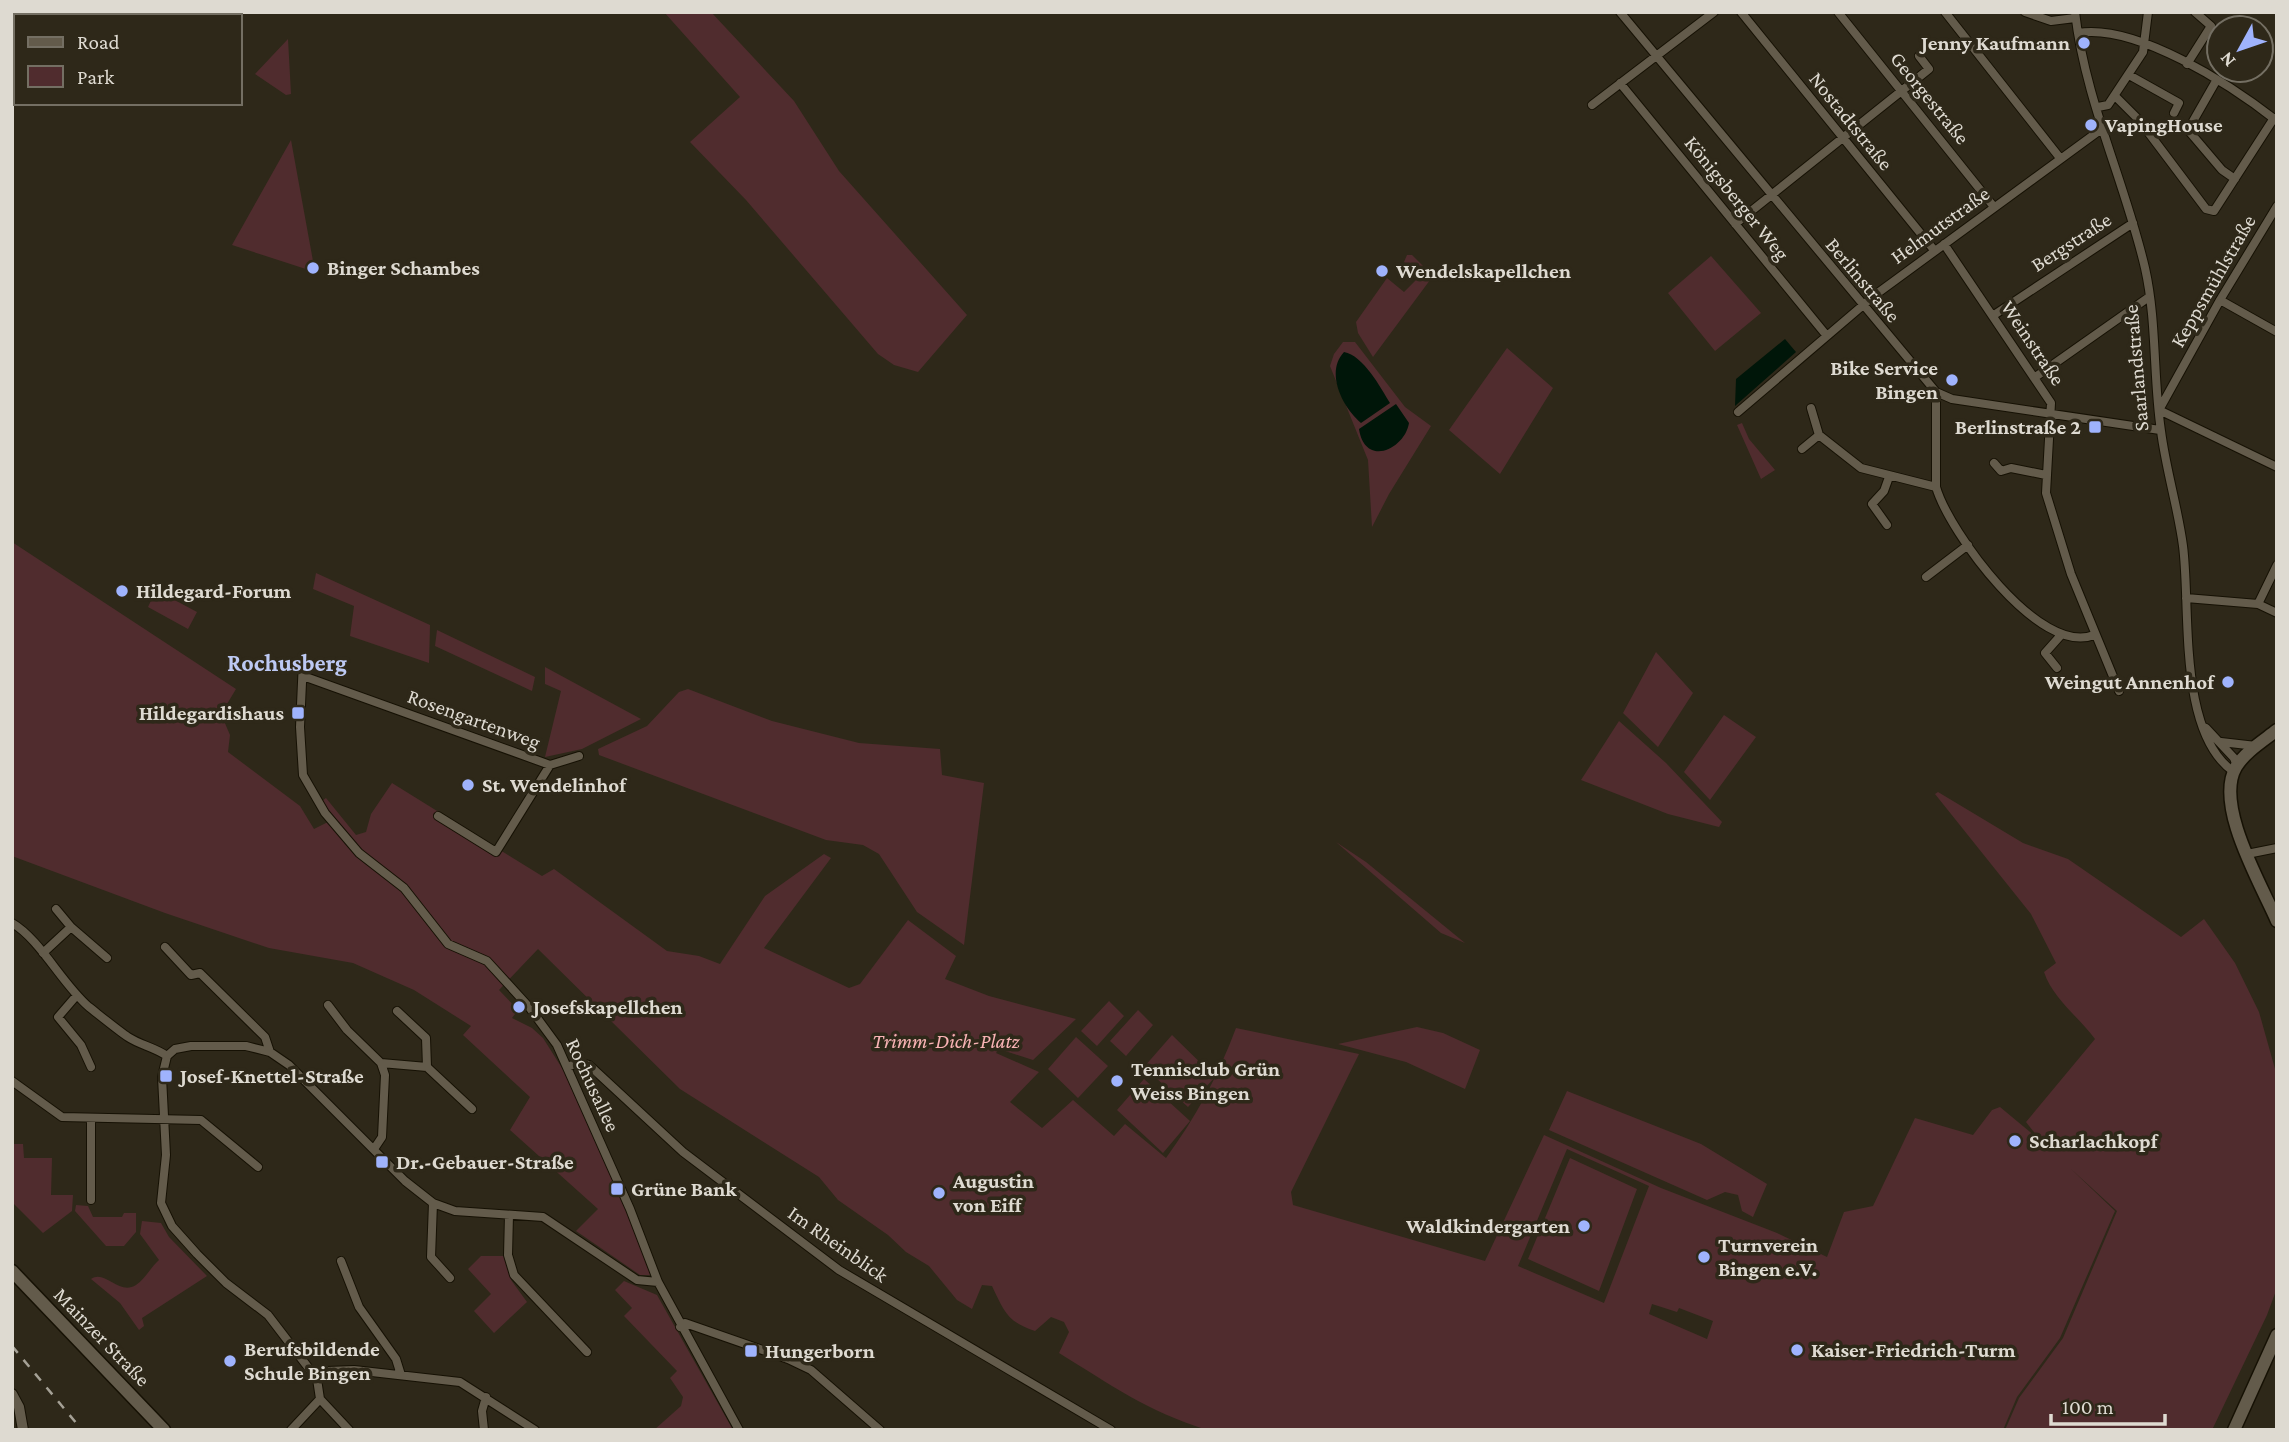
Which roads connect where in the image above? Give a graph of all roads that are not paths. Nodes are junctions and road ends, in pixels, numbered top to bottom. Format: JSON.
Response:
{"nodes":[{"id":1,"x":1620,"y":12,"type":"edge"},
{"id":2,"x":1714,"y":12,"type":"edge"},
{"id":3,"x":1741,"y":12,"type":"edge"},
{"id":4,"x":1838,"y":12,"type":"edge"},
{"id":5,"x":1945,"y":12,"type":"edge"},
{"id":6,"x":2026,"y":12,"type":"edge"},
{"id":7,"x":2148,"y":12,"type":"edge"},
{"id":8,"x":2195,"y":12,"type":"edge"},
{"id":9,"x":2075,"y":15,"type":"edge"},
{"id":10,"x":2078,"y":33,"type":"junction"},
{"id":11,"x":2146,"y":41,"type":"junction"},
{"id":12,"x":1919,"y":56,"type":"dead end"},
{"id":13,"x":1655,"y":57,"type":"junction"},
{"id":14,"x":2187,"y":64,"type":"junction"},
{"id":15,"x":2129,"y":75,"type":"junction"},
{"id":16,"x":2205,"y":75,"type":"edge"},
{"id":17,"x":1620,"y":83,"type":"junction"},
{"id":18,"x":2214,"y":84,"type":"edge"},
{"id":19,"x":2221,"y":84,"type":"edge"},
{"id":20,"x":1902,"y":91,"type":"junction"},
{"id":21,"x":2115,"y":96,"type":"junction"},
{"id":22,"x":1592,"y":105,"type":"dead end"},
{"id":23,"x":2098,"y":107,"type":"junction"},
{"id":24,"x":2174,"y":113,"type":"dead end"},
{"id":25,"x":2275,"y":120,"type":"edge"},
{"id":26,"x":2103,"y":128,"type":"junction"},
{"id":27,"x":1842,"y":138,"type":"junction"},
{"id":28,"x":2060,"y":158,"type":"junction"},
{"id":29,"x":2235,"y":179,"type":"junction"},
{"id":30,"x":1770,"y":195,"type":"junction"},
{"id":31,"x":2277,"y":206,"type":"edge"},
{"id":32,"x":1994,"y":207,"type":"junction"},
{"id":33,"x":2133,"y":223,"type":"junction"},
{"id":34,"x":1735,"y":224,"type":"junction"},
{"id":35,"x":1944,"y":244,"type":"junction"},
{"id":36,"x":1934,"y":250,"type":"junction"},
{"id":37,"x":2149,"y":297,"type":"junction"},
{"id":38,"x":2220,"y":300,"type":"junction"},
{"id":39,"x":1862,"y":306,"type":"junction"},
{"id":40,"x":1994,"y":315,"type":"junction"},
{"id":41,"x":2277,"y":332,"type":"edge"},
{"id":42,"x":1827,"y":336,"type":"junction"},
{"id":43,"x":2035,"y":378,"type":"junction"},
{"id":44,"x":1936,"y":392,"type":"junction"},
{"id":45,"x":1811,"y":408,"type":"dead end"},
{"id":46,"x":2159,"y":410,"type":"junction"},
{"id":47,"x":1738,"y":412,"type":"dead end"},
{"id":48,"x":2051,"y":414,"type":"junction"},
{"id":49,"x":2160,"y":430,"type":"junction"},
{"id":50,"x":1819,"y":435,"type":"junction"},
{"id":51,"x":1802,"y":449,"type":"dead end"},
{"id":52,"x":1994,"y":463,"type":"dead end"},
{"id":53,"x":2277,"y":467,"type":"edge"},
{"id":54,"x":2046,"y":475,"type":"junction"},
{"id":55,"x":1889,"y":477,"type":"junction"},
{"id":56,"x":1936,"y":487,"type":"junction"},
{"id":57,"x":1887,"y":525,"type":"dead end"},
{"id":58,"x":1968,"y":545,"type":"junction"},
{"id":59,"x":2277,"y":565,"type":"edge"},
{"id":60,"x":1926,"y":577,"type":"dead end"},
{"id":61,"x":2186,"y":598,"type":"junction"},
{"id":62,"x":2258,"y":604,"type":"junction"},
{"id":63,"x":2277,"y":612,"type":"edge"},
{"id":64,"x":2061,"y":635,"type":"junction"},
{"id":65,"x":2094,"y":635,"type":"junction"},
{"id":66,"x":303,"y":660,"type":"dead end"},
{"id":67,"x":2057,"y":668,"type":"dead end"},
{"id":68,"x":303,"y":676,"type":"junction"},
{"id":69,"x":2119,"y":691,"type":"dead end"},
{"id":70,"x":2204,"y":726,"type":"junction"},
{"id":71,"x":2277,"y":730,"type":"edge"},
{"id":72,"x":2218,"y":740,"type":"junction"},
{"id":73,"x":2257,"y":746,"type":"junction"},
{"id":74,"x":579,"y":756,"type":"dead end"},
{"id":75,"x":550,"y":765,"type":"junction"},
{"id":76,"x":2236,"y":769,"type":"junction"},
{"id":77,"x":438,"y":816,"type":"dead end"},
{"id":78,"x":2277,"y":848,"type":"edge"},
{"id":79,"x":2247,"y":854,"type":"junction"},
{"id":80,"x":56,"y":909,"type":"dead end"},
{"id":81,"x":2277,"y":921,"type":"edge"},
{"id":82,"x":12,"y":923,"type":"edge"},
{"id":83,"x":71,"y":927,"type":"junction"},
{"id":84,"x":165,"y":947,"type":"dead end"},
{"id":85,"x":43,"y":953,"type":"junction"},
{"id":86,"x":107,"y":958,"type":"dead end"},
{"id":87,"x":77,"y":995,"type":"junction"},
{"id":88,"x":328,"y":1005,"type":"dead end"},
{"id":89,"x":397,"y":1011,"type":"dead end"},
{"id":90,"x":270,"y":1052,"type":"junction"},
{"id":91,"x":167,"y":1056,"type":"junction"},
{"id":92,"x":381,"y":1063,"type":"junction"},
{"id":93,"x":91,"y":1067,"type":"dead end"},
{"id":94,"x":427,"y":1067,"type":"junction"},
{"id":95,"x":567,"y":1067,"type":"junction"},
{"id":96,"x":12,"y":1081,"type":"edge"},
{"id":97,"x":472,"y":1109,"type":"dead end"},
{"id":98,"x":91,"y":1118,"type":"junction"},
{"id":99,"x":163,"y":1121,"type":"junction"},
{"id":100,"x":374,"y":1149,"type":"junction"},
{"id":101,"x":258,"y":1167,"type":"dead end"},
{"id":102,"x":91,"y":1200,"type":"dead end"},
{"id":103,"x":433,"y":1203,"type":"junction"},
{"id":104,"x":509,"y":1215,"type":"junction"},
{"id":105,"x":341,"y":1261,"type":"dead end"},
{"id":106,"x":12,"y":1271,"type":"edge"},
{"id":107,"x":450,"y":1278,"type":"dead end"},
{"id":108,"x":658,"y":1282,"type":"junction"},
{"id":109,"x":680,"y":1327,"type":"junction"},
{"id":110,"x":2277,"y":1335,"type":"edge"},
{"id":111,"x":587,"y":1352,"type":"dead end"},
{"id":112,"x":401,"y":1375,"type":"junction"},
{"id":113,"x":317,"y":1380,"type":"junction"},
{"id":114,"x":12,"y":1394,"type":"edge"},
{"id":115,"x":486,"y":1397,"type":"junction"},
{"id":116,"x":320,"y":1399,"type":"junction"},
{"id":117,"x":23,"y":1430,"type":"edge"},
{"id":118,"x":164,"y":1430,"type":"edge"},
{"id":119,"x":291,"y":1430,"type":"edge"},
{"id":120,"x":348,"y":1430,"type":"edge"},
{"id":121,"x":484,"y":1430,"type":"edge"},
{"id":122,"x":536,"y":1430,"type":"edge"},
{"id":123,"x":739,"y":1430,"type":"edge"},
{"id":124,"x":880,"y":1430,"type":"edge"},
{"id":125,"x":1111,"y":1430,"type":"edge"},
{"id":126,"x":2234,"y":1430,"type":"edge"}],
"edges":[{"from":1,"to":13,"type":"street","name":"Berlinstraße"},
{"from":2,"to":13,"type":"street"},
{"from":3,"to":27,"type":"street","name":"Nostadtstraße"},
{"from":4,"to":20,"type":"street","name":"Georgestraße"},
{"from":5,"to":28,"type":"street"},
{"from":6,"to":9,"type":"street"},
{"from":7,"to":11,"type":"street"},
{"from":8,"to":14,"type":"street"},
{"from":9,"to":10,"type":"street","name":"Saarlandstraße"},
{"from":10,"to":11,"type":"street"},
{"from":10,"to":23,"type":"street","name":"Saarlandstraße"},
{"from":11,"to":14,"type":"street"},
{"from":11,"to":15,"type":"street"},
{"from":12,"to":20,"type":"street"},
{"from":13,"to":17,"type":"street"},
{"from":13,"to":30,"type":"street","name":"Berlinstraße"},
{"from":14,"to":16,"type":"street"},
{"from":15,"to":21,"type":"street"},
{"from":15,"to":24,"type":"street"},
{"from":17,"to":22,"type":"street"},
{"from":17,"to":34,"type":"street","name":"Königsberger Weg"},
{"from":18,"to":29,"type":"street"},
{"from":19,"to":25,"type":"street"},
{"from":20,"to":27,"type":"street"},
{"from":20,"to":32,"type":"street","name":"Georgestraße"},
{"from":21,"to":23,"type":"street"},
{"from":21,"to":29,"type":"street"},
{"from":23,"to":26,"type":"street","name":"Saarlandstraße"},
{"from":25,"to":29,"type":"street"},
{"from":26,"to":28,"type":"street","name":"Helmutstraße"},
{"from":26,"to":33,"type":"street","name":"Saarlandstraße"},
{"from":27,"to":30,"type":"street"},
{"from":27,"to":36,"type":"street","name":"Nostadtstraße"},
{"from":28,"to":32,"type":"street","name":"Helmutstraße"},
{"from":30,"to":34,"type":"street"},
{"from":30,"to":39,"type":"street","name":"Berlinstraße"},
{"from":31,"to":38,"type":"street","name":"Keppsmühlstraße"},
{"from":32,"to":35,"type":"street","name":"Helmutstraße"},
{"from":33,"to":37,"type":"street","name":"Saarlandstraße"},
{"from":33,"to":40,"type":"street","name":"Bergstraße"},
{"from":34,"to":42,"type":"street","name":"Königsberger Weg"},
{"from":35,"to":36,"type":"street","name":"Helmutstraße"},
{"from":35,"to":40,"type":"street","name":"Weinstraße"},
{"from":36,"to":39,"type":"street","name":"Helmutstraße"},
{"from":37,"to":43,"type":"street"},
{"from":37,"to":46,"type":"street","name":"Saarlandstraße"},
{"from":38,"to":41,"type":"street"},
{"from":38,"to":46,"type":"street","name":"Keppsmühlstraße"},
{"from":39,"to":42,"type":"street","name":"Helmutstraße"},
{"from":39,"to":44,"type":"street","name":"Berlinstraße"},
{"from":40,"to":43,"type":"street","name":"Weinstraße"},
{"from":42,"to":47,"type":"street","name":"Helmutstraße"},
{"from":43,"to":48,"type":"street","name":"Weinstraße"},
{"from":44,"to":48,"type":"street"},
{"from":44,"to":56,"type":"street"},
{"from":45,"to":50,"type":"street"},
{"from":46,"to":49,"type":"street","name":"Saarlandstraße"},
{"from":46,"to":53,"type":"street"},
{"from":48,"to":49,"type":"street"},
{"from":48,"to":54,"type":"street","name":"Weinstraße"},
{"from":49,"to":61,"type":"street","name":"Saarlandstraße"},
{"from":50,"to":51,"type":"street"},
{"from":50,"to":55,"type":"street"},
{"from":52,"to":54,"type":"street"},
{"from":54,"to":65,"type":"street","name":"Weinstraße"},
{"from":55,"to":56,"type":"street"},
{"from":55,"to":57,"type":"street"},
{"from":56,"to":58,"type":"street"},
{"from":58,"to":60,"type":"street"},
{"from":58,"to":64,"type":"street"},
{"from":59,"to":62,"type":"street"},
{"from":61,"to":62,"type":"street"},
{"from":61,"to":70,"type":"street","name":"Saarlandstraße"},
{"from":62,"to":63,"type":"street"},
{"from":64,"to":65,"type":"street"},
{"from":64,"to":67,"type":"street"},
{"from":65,"to":69,"type":"street","name":"Weinstraße"},
{"from":66,"to":68,"type":"street","name":"Rochusallee"},
{"from":68,"to":75,"type":"street","name":"Rosengartenweg"},
{"from":68,"to":95,"type":"street","name":"Rochusallee"},
{"from":70,"to":72,"type":"street"},
{"from":70,"to":76,"type":"street","name":"Saarlandstraße"},
{"from":71,"to":73,"type":"main road"},
{"from":72,"to":73,"type":"street"},
{"from":72,"to":76,"type":"street"},
{"from":73,"to":76,"type":"main road"},
{"from":74,"to":75,"type":"street"},
{"from":75,"to":77,"type":"street","name":"Rosengartenweg"},
{"from":76,"to":79,"type":"main road"},
{"from":78,"to":79,"type":"street"},
{"from":79,"to":81,"type":"main road"},
{"from":80,"to":83,"type":"street"},
{"from":82,"to":85,"type":"street"},
{"from":83,"to":85,"type":"street"},
{"from":83,"to":86,"type":"street"},
{"from":84,"to":90,"type":"street"},
{"from":85,"to":87,"type":"street"},
{"from":87,"to":91,"type":"street"},
{"from":87,"to":93,"type":"street"},
{"from":88,"to":92,"type":"street"},
{"from":89,"to":94,"type":"street"},
{"from":90,"to":91,"type":"street"},
{"from":90,"to":100,"type":"street"},
{"from":91,"to":99,"type":"street"},
{"from":92,"to":94,"type":"street"},
{"from":92,"to":100,"type":"street"},
{"from":94,"to":97,"type":"street"},
{"from":95,"to":108,"type":"street","name":"Rochusallee"},
{"from":95,"to":125,"type":"street","name":"Im Rheinblick"},
{"from":96,"to":98,"type":"street"},
{"from":98,"to":99,"type":"street"},
{"from":98,"to":102,"type":"street"},
{"from":99,"to":101,"type":"street"},
{"from":99,"to":113,"type":"street"},
{"from":100,"to":103,"type":"street"},
{"from":103,"to":104,"type":"street"},
{"from":103,"to":107,"type":"street"},
{"from":104,"to":108,"type":"street"},
{"from":104,"to":111,"type":"street"},
{"from":105,"to":112,"type":"street"},
{"from":106,"to":118,"type":"main road","name":"Mainzer Straße"},
{"from":108,"to":109,"type":"street","name":"Rochusallee"},
{"from":109,"to":123,"type":"street","name":"Rochusallee"},
{"from":109,"to":124,"type":"street"},
{"from":110,"to":126,"type":"main road"},
{"from":112,"to":113,"type":"street"},
{"from":112,"to":115,"type":"street"},
{"from":113,"to":116,"type":"street"},
{"from":114,"to":117,"type":"street"},
{"from":115,"to":121,"type":"street"},
{"from":115,"to":122,"type":"street"},
{"from":116,"to":119,"type":"street"},
{"from":116,"to":120,"type":"street"}]}
